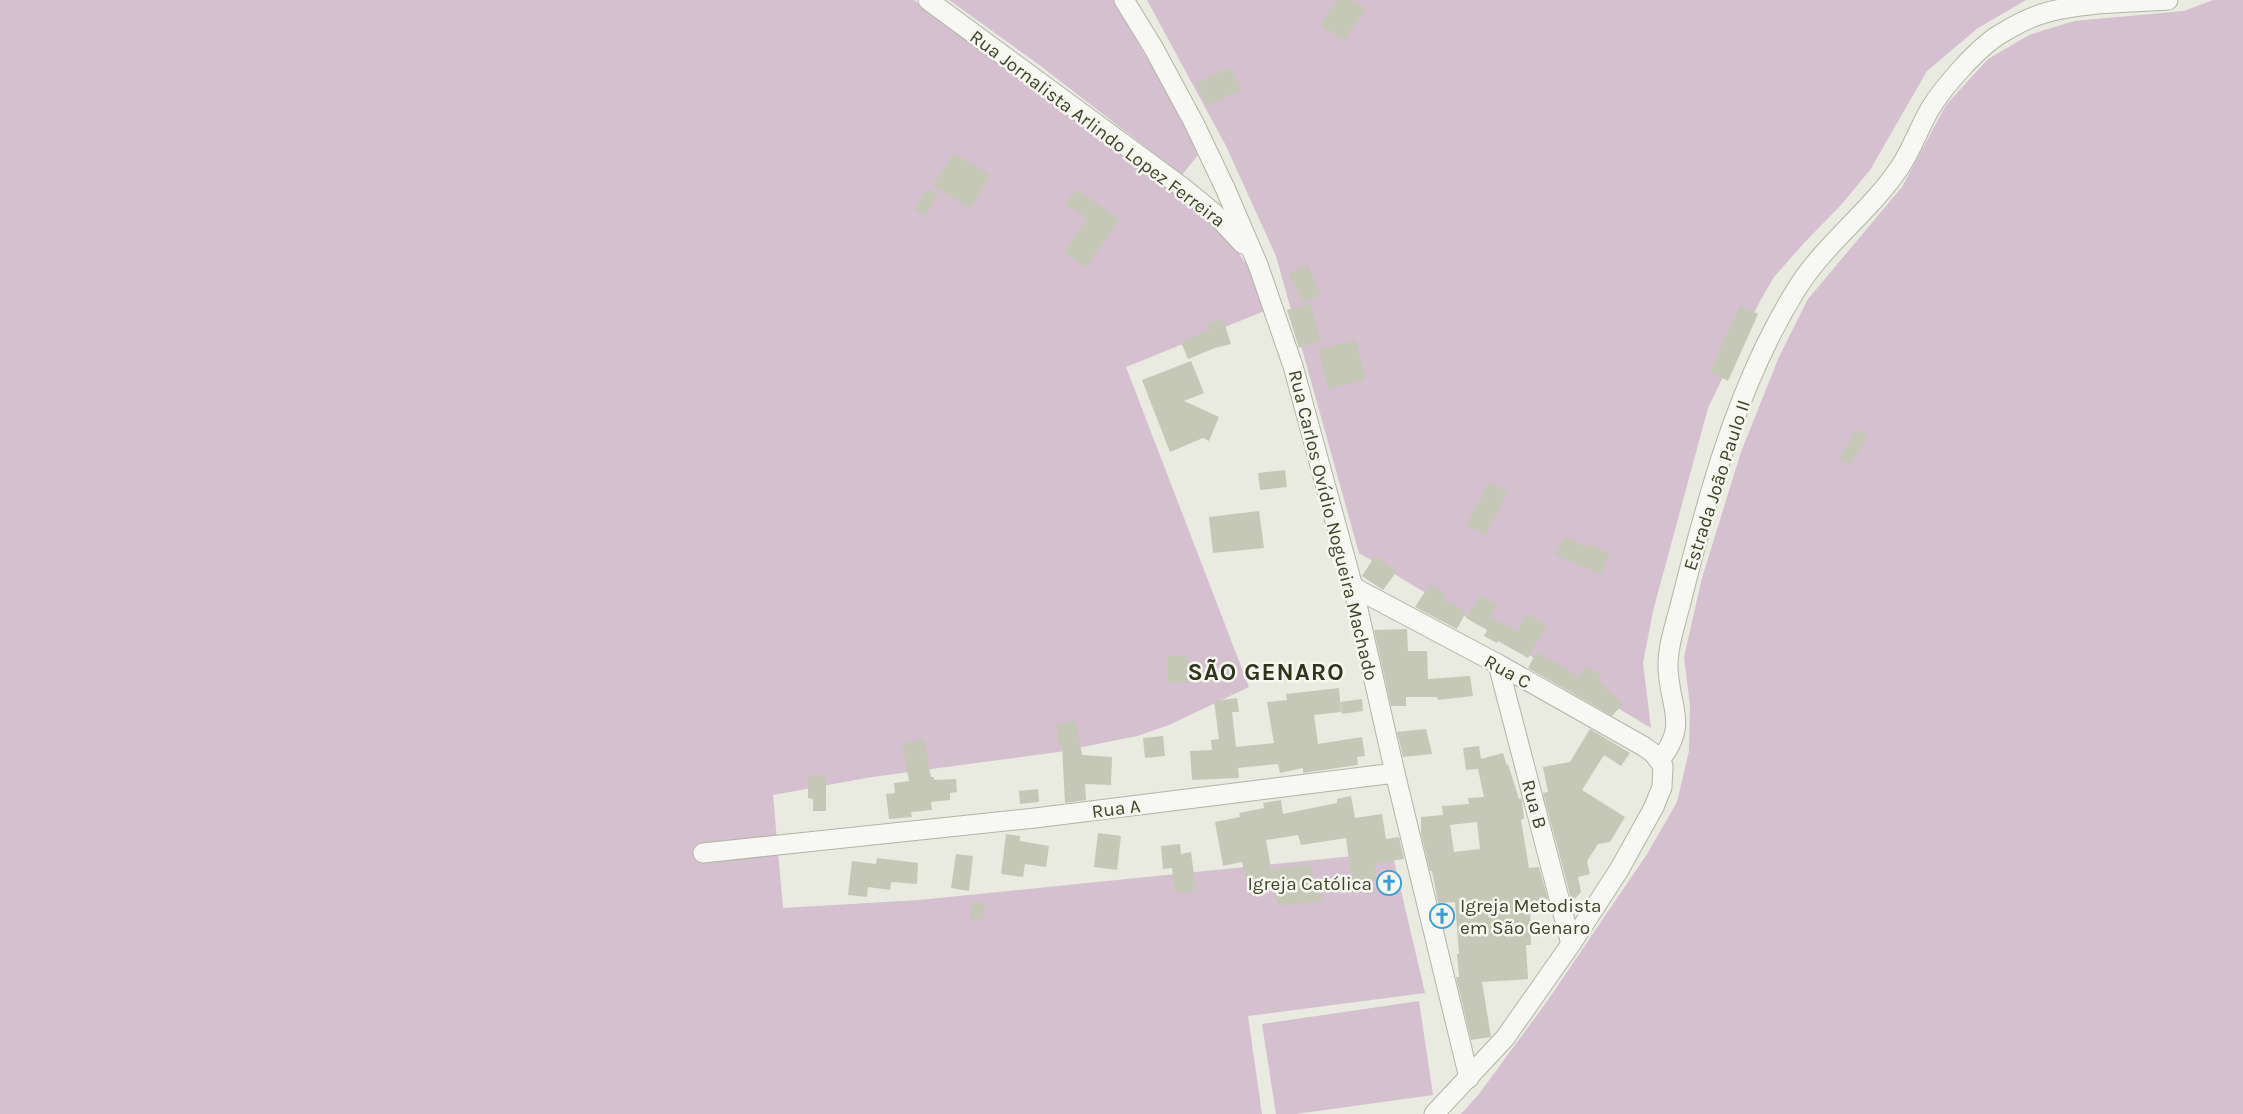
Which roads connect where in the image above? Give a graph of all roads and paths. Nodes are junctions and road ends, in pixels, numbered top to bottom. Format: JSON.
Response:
{"nodes":[{"id":1,"x":928,"y":0,"type":"edge"},
{"id":2,"x":1124,"y":0,"type":"edge"},
{"id":3,"x":2168,"y":0,"type":"edge"},
{"id":4,"x":1258,"y":265,"type":"junction"},
{"id":5,"x":1353,"y":587,"type":"junction"},
{"id":6,"x":1498,"y":664,"type":"junction"},
{"id":7,"x":1660,"y":760,"type":"junction"},
{"id":8,"x":1395,"y":773,"type":"junction"},
{"id":9,"x":703,"y":853,"type":"dead end"},
{"id":10,"x":1571,"y":944,"type":"junction"},
{"id":11,"x":1469,"y":1078,"type":"junction"},
{"id":12,"x":1434,"y":1114,"type":"edge"}],
"edges":[{"from":1,"to":4,"type":"street","name":"Rua Jornalista Arlindo Lopez Ferreira"},
{"from":2,"to":4,"type":"street","name":"Rua Carlos Ovídio Nogueira Machado"},
{"from":3,"to":7,"type":"street","name":"Estrada João Paulo II"},
{"from":4,"to":5,"type":"street","name":"Rua Carlos Ovídio Nogueira Machado"},
{"from":5,"to":6,"type":"street","name":"Rua C"},
{"from":5,"to":8,"type":"street","name":"Rua Carlos Ovídio Nogueira Machado"},
{"from":6,"to":7,"type":"street","name":"Rua C"},
{"from":6,"to":10,"type":"street","name":"Rua B"},
{"from":7,"to":10,"type":"street"},
{"from":8,"to":9,"type":"street","name":"Rua A"},
{"from":8,"to":11,"type":"street","name":"Rua Carlos Ovídio Nogueira Machado"},
{"from":10,"to":11,"type":"street"},
{"from":11,"to":12,"type":"street"}]}
